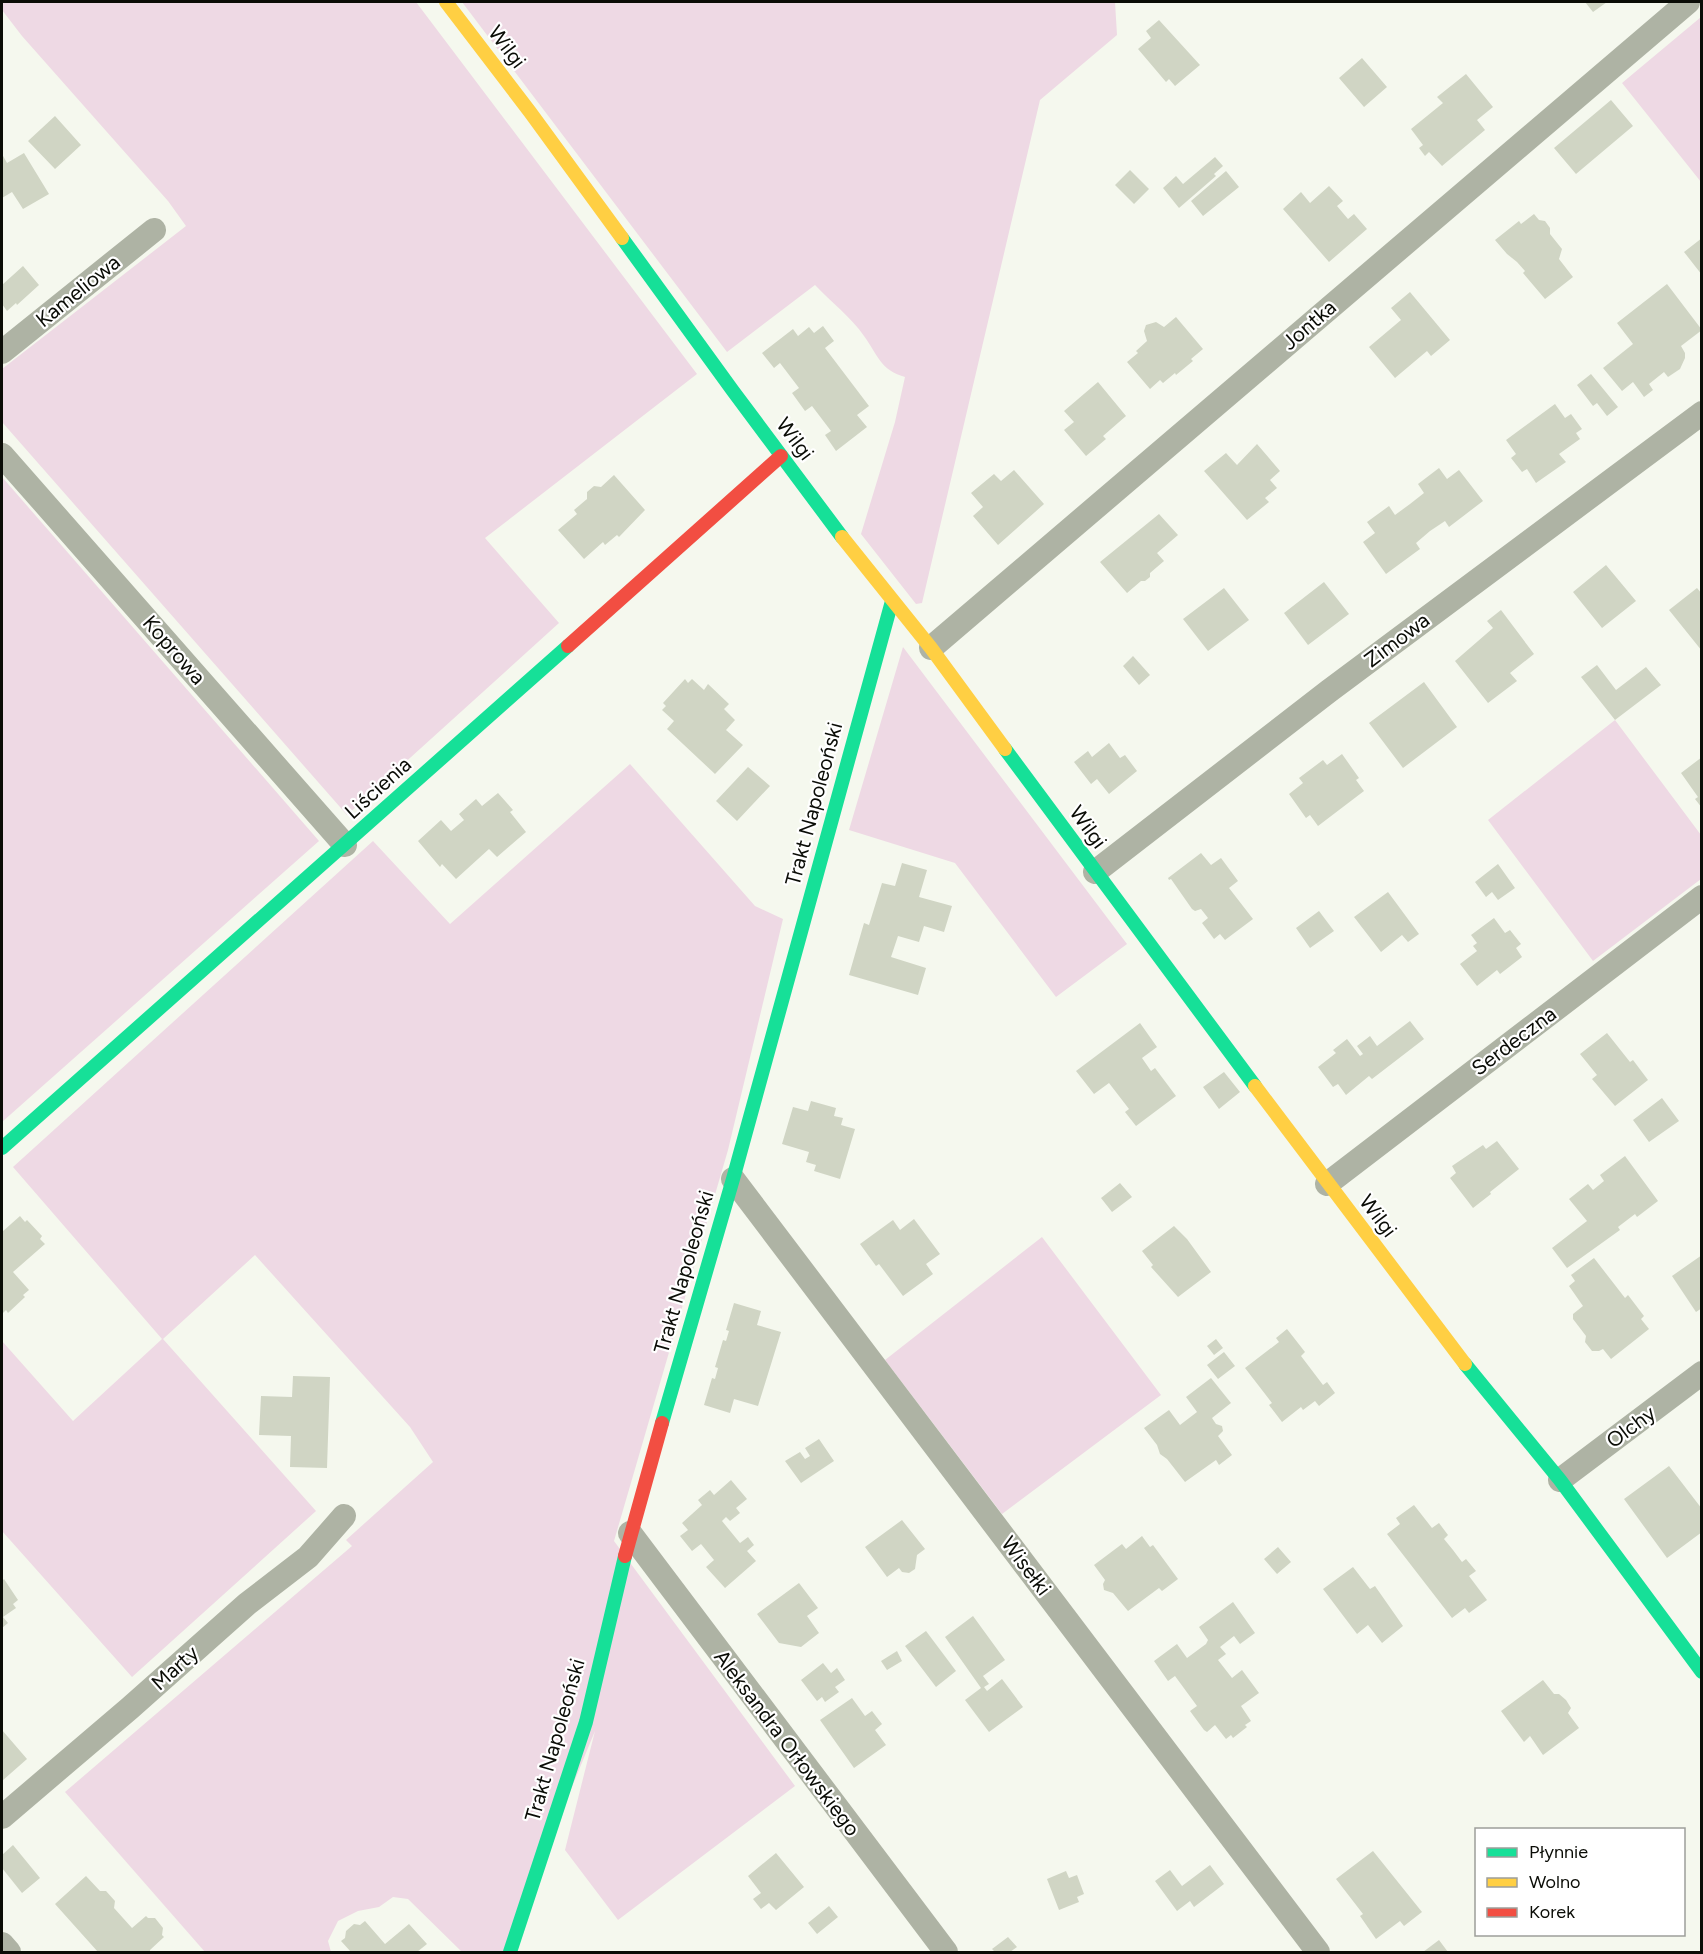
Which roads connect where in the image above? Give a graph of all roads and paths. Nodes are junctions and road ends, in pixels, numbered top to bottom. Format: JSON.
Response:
{"nodes":[{"id":1,"x":446,"y":2,"type":"edge"},
{"id":2,"x":1688,"y":2,"type":"edge"},
{"id":3,"x":154,"y":230,"type":"dead end"},
{"id":4,"x":2,"y":352,"type":"edge"},
{"id":5,"x":1701,"y":413,"type":"edge"},
{"id":6,"x":2,"y":455,"type":"edge"},
{"id":7,"x":781,"y":456,"type":"junction"},
{"id":8,"x":892,"y":601,"type":"junction"},
{"id":9,"x":931,"y":648,"type":"junction"},
{"id":10,"x":345,"y":845,"type":"junction"},
{"id":11,"x":1095,"y":872,"type":"junction"},
{"id":12,"x":1701,"y":897,"type":"edge"},
{"id":13,"x":2,"y":1148,"type":"edge"},
{"id":14,"x":733,"y":1179,"type":"junction"},
{"id":15,"x":1327,"y":1184,"type":"junction"},
{"id":16,"x":1701,"y":1373,"type":"edge"},
{"id":17,"x":1560,"y":1480,"type":"junction"},
{"id":18,"x":344,"y":1516,"type":"dead end"},
{"id":19,"x":630,"y":1533,"type":"junction"},
{"id":20,"x":1701,"y":1672,"type":"edge"},
{"id":21,"x":2,"y":1816,"type":"edge"},
{"id":22,"x":2,"y":1944,"type":"edge"},
{"id":23,"x":9,"y":1953,"type":"edge"},
{"id":24,"x":510,"y":1953,"type":"edge"},
{"id":25,"x":946,"y":1953,"type":"edge"},
{"id":26,"x":1318,"y":1953,"type":"edge"}],
"edges":[{"from":1,"to":7,"type":"street","name":"Wilgi"},
{"from":2,"to":9,"type":"street","name":"Jontka"},
{"from":3,"to":4,"type":"street","name":"Kameliowa"},
{"from":5,"to":11,"type":"street","name":"Zimowa"},
{"from":6,"to":10,"type":"street","name":"Koprowa"},
{"from":7,"to":8,"type":"street","name":"Wilgi"},
{"from":7,"to":10,"type":"street","name":"Liścienia"},
{"from":8,"to":9,"type":"street","name":"Wilgi"},
{"from":8,"to":14,"type":"street","name":"Trakt Napoleoński"},
{"from":9,"to":11,"type":"street","name":"Wilgi"},
{"from":10,"to":13,"type":"street","name":"Liścienia"},
{"from":11,"to":15,"type":"street","name":"Wilgi"},
{"from":12,"to":15,"type":"street","name":"Serdeczna"},
{"from":14,"to":19,"type":"street","name":"Trakt Napoleoński"},
{"from":14,"to":26,"type":"street","name":"Wisełki"},
{"from":15,"to":17,"type":"street","name":"Wilgi"},
{"from":16,"to":17,"type":"street","name":"Olchy"},
{"from":17,"to":20,"type":"street","name":"Wilgi"},
{"from":18,"to":21,"type":"street","name":"Marty"},
{"from":19,"to":24,"type":"street","name":"Trakt Napoleoński"},
{"from":19,"to":25,"type":"street","name":"Aleksandra Orłowskiego"},
{"from":22,"to":23,"type":"street"}]}
